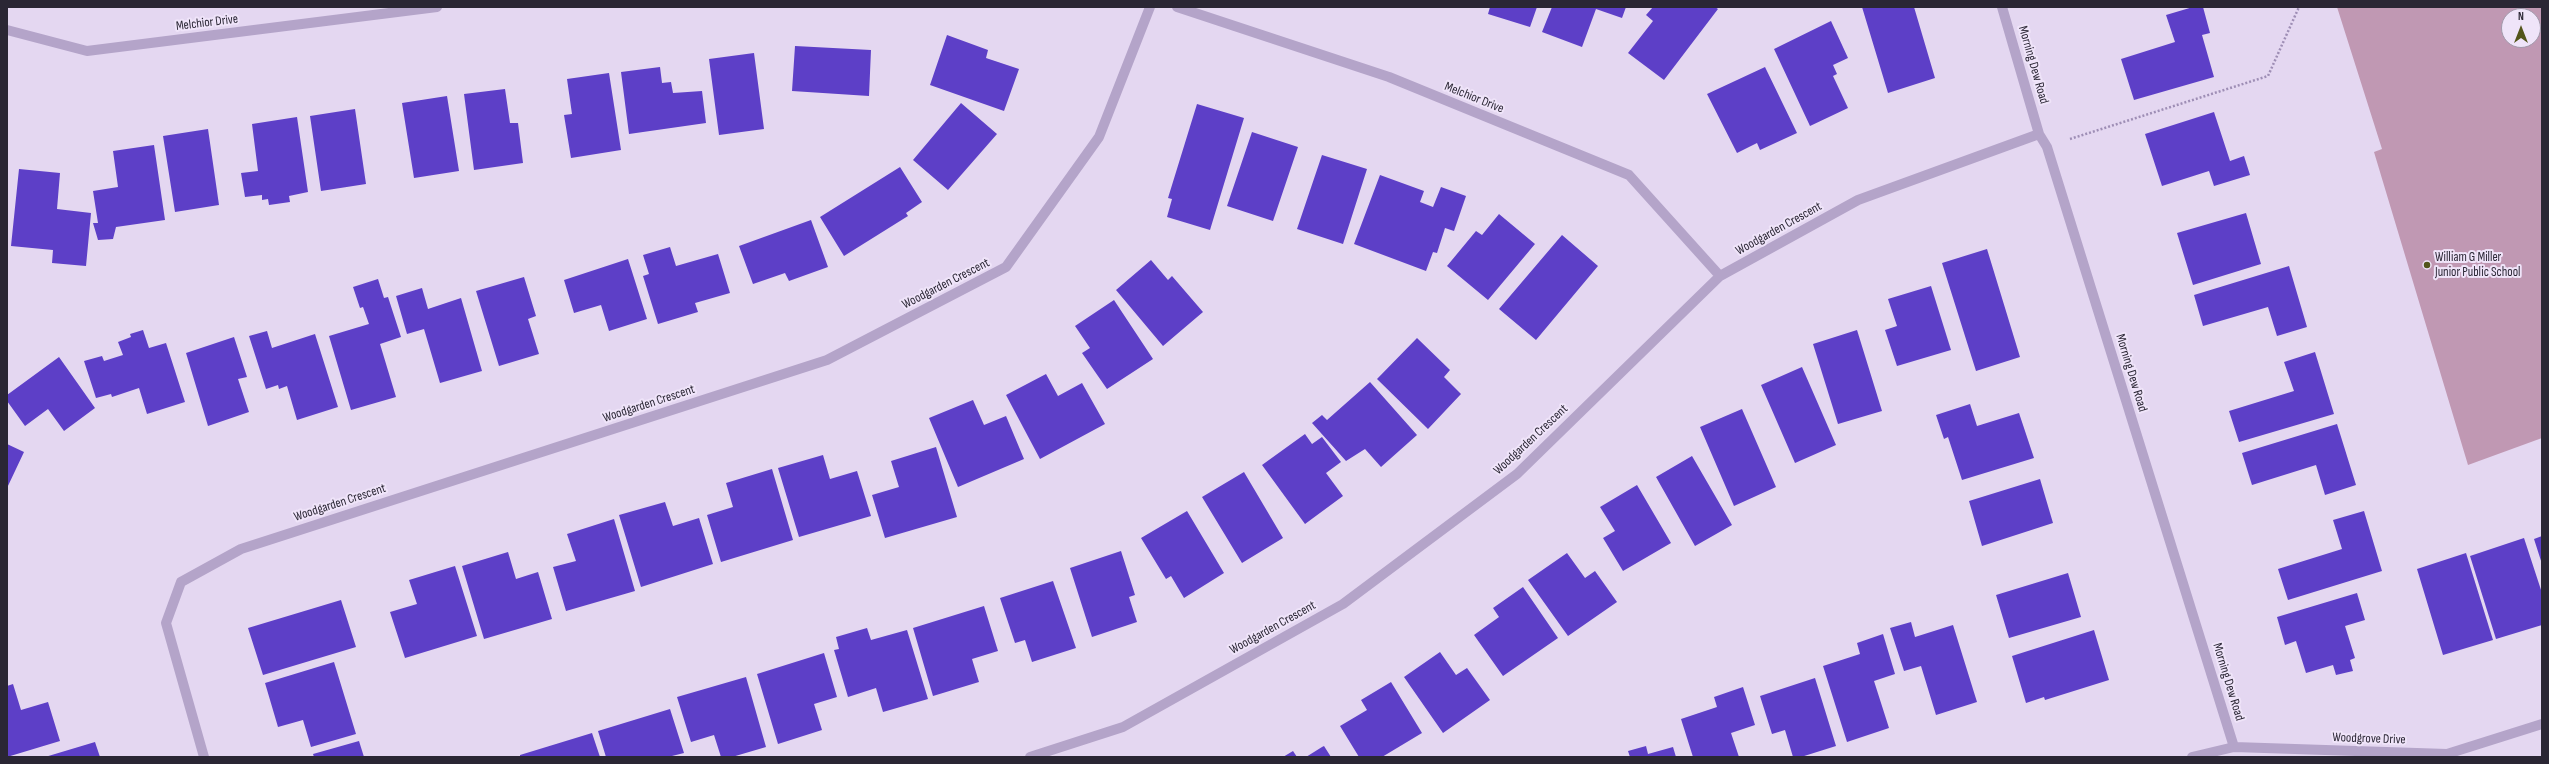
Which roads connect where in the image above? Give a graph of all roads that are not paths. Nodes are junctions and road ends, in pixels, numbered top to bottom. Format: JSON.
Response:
{"nodes":[{"id":1,"x":437,"y":7,"type":"edge"},
{"id":2,"x":1150,"y":7,"type":"edge"},
{"id":3,"x":1177,"y":7,"type":"edge"},
{"id":4,"x":2002,"y":7,"type":"edge"},
{"id":5,"x":7,"y":30,"type":"edge"},
{"id":6,"x":2039,"y":134,"type":"junction"},
{"id":7,"x":1720,"y":276,"type":"junction"},
{"id":8,"x":2542,"y":724,"type":"edge"},
{"id":9,"x":2234,"y":747,"type":"junction"},
{"id":10,"x":204,"y":757,"type":"edge"},
{"id":11,"x":1030,"y":757,"type":"edge"},
{"id":12,"x":2192,"y":757,"type":"edge"}],
"edges":[{"from":1,"to":5,"type":"street","name":"Melchior Drive"},
{"from":2,"to":10,"type":"street","name":"Woodgarden Crescent"},
{"from":3,"to":7,"type":"street","name":"Melchior Drive"},
{"from":4,"to":6,"type":"street","name":"Morning Dew Road"},
{"from":6,"to":7,"type":"street","name":"Woodgarden Crescent"},
{"from":6,"to":9,"type":"street","name":"Morning Dew Road"},
{"from":7,"to":11,"type":"street","name":"Woodgarden Crescent"},
{"from":8,"to":9,"type":"street","name":"Woodgrove Drive"},
{"from":9,"to":12,"type":"street","name":"Woodgrove Drive"}]}
